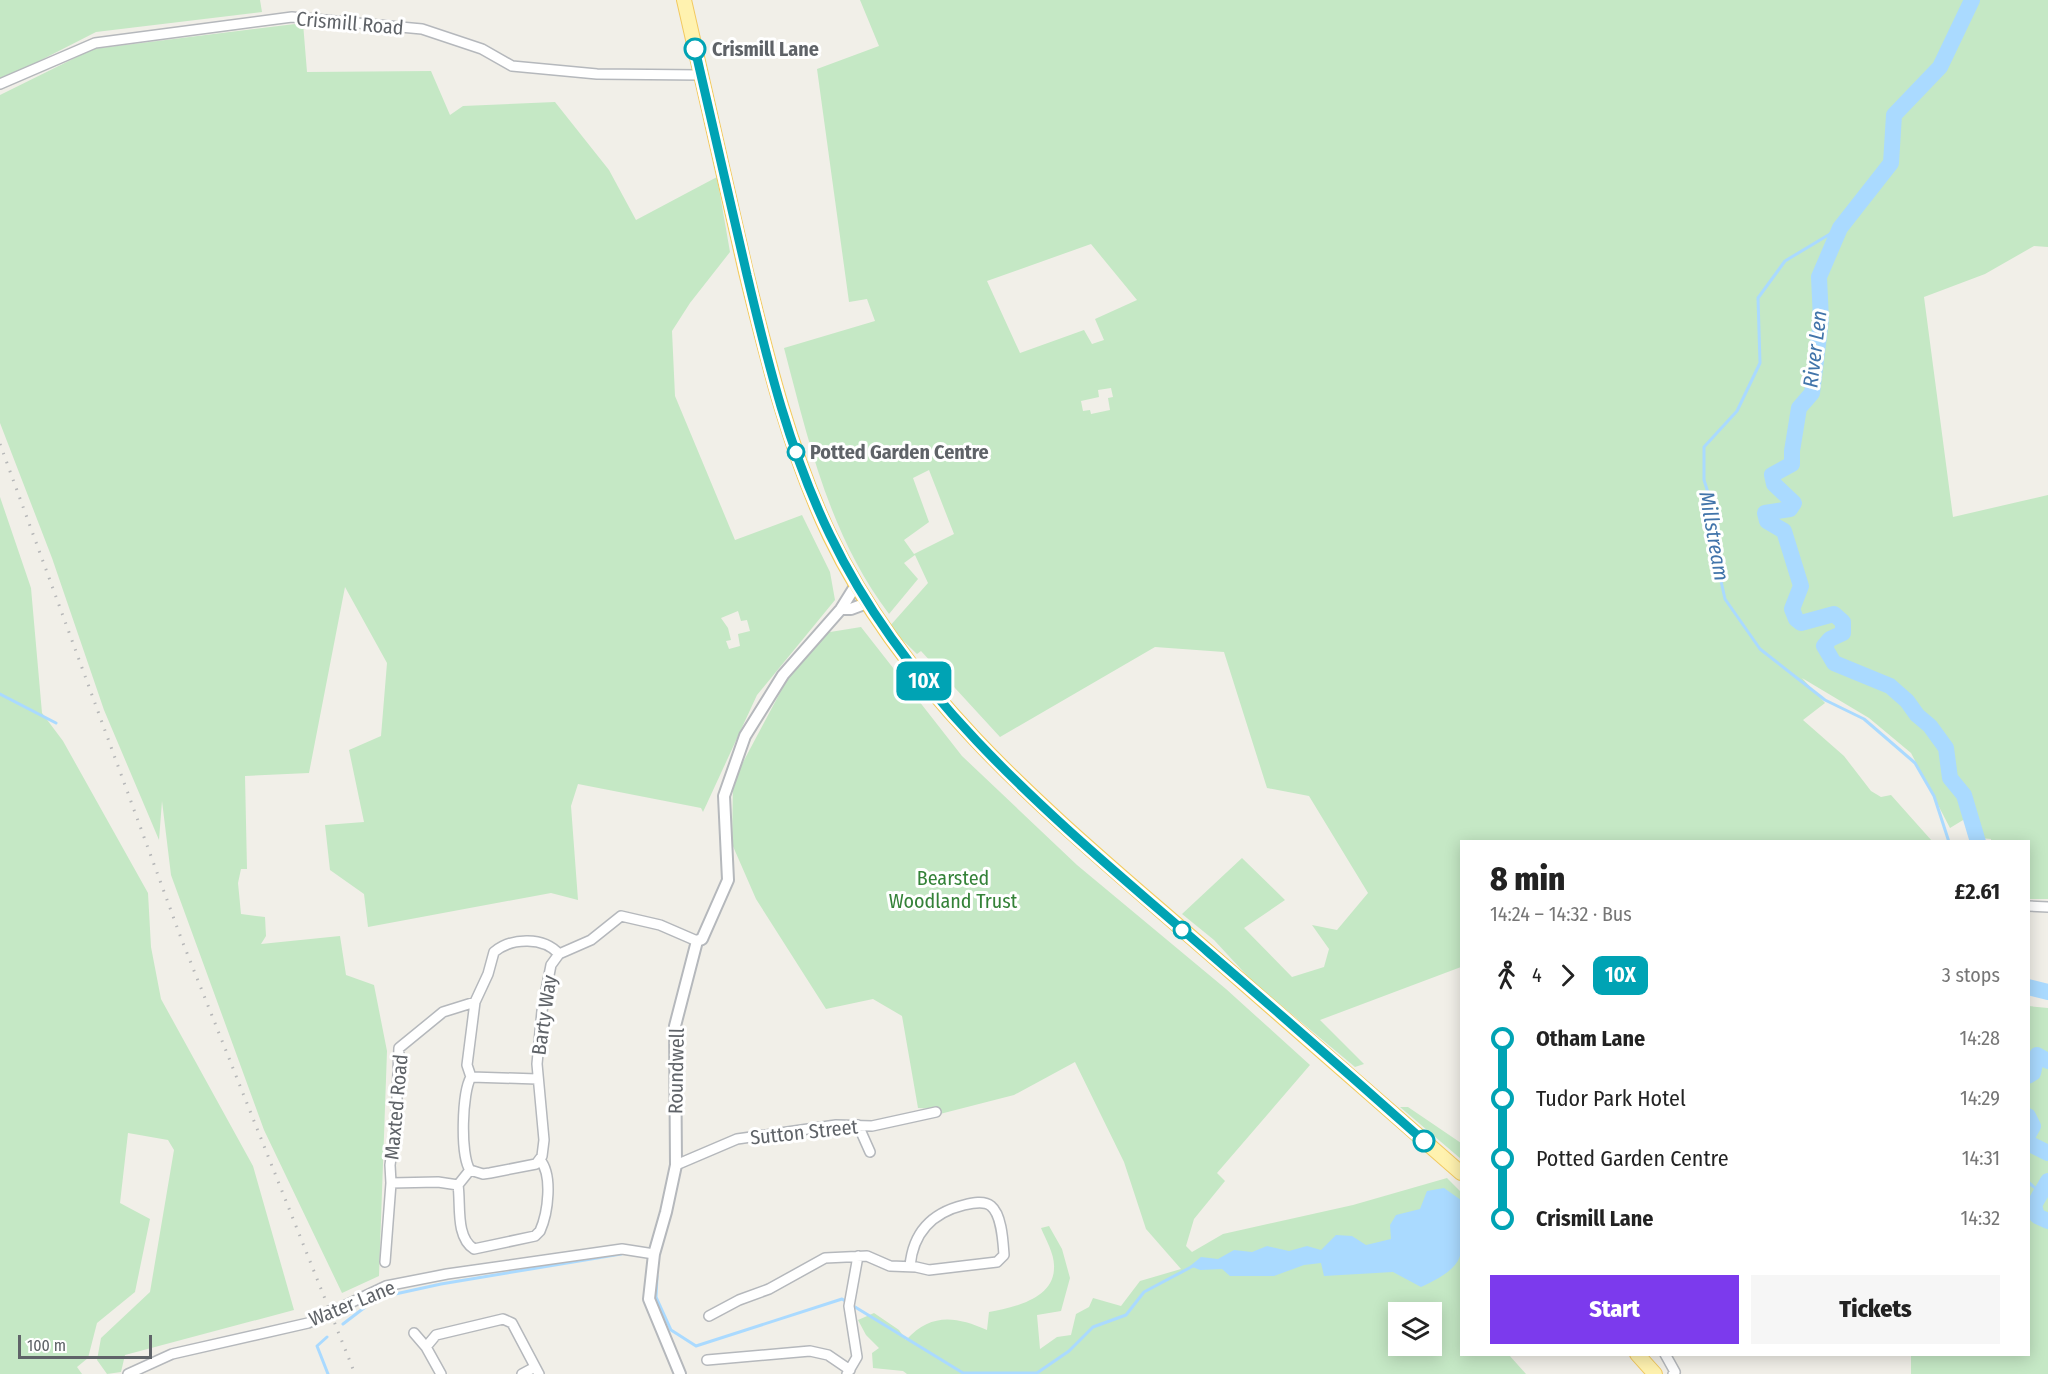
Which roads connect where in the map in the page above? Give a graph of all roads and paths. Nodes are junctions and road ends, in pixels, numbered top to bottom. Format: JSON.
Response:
{"nodes":[{"id":1,"x":684,"y":0,"type":"edge"},
{"id":2,"x":701,"y":75,"type":"junction"},
{"id":3,"x":0,"y":84,"type":"edge"},
{"id":4,"x":856,"y":585,"type":"junction"},
{"id":5,"x":867,"y":603,"type":"junction"},
{"id":6,"x":841,"y":609,"type":"junction"},
{"id":7,"x":2030,"y":906,"type":"edge"},
{"id":8,"x":2048,"y":907,"type":"edge"},
{"id":9,"x":697,"y":941,"type":"junction"},
{"id":10,"x":559,"y":954,"type":"junction"},
{"id":11,"x":475,"y":1002,"type":"junction"},
{"id":12,"x":471,"y":1077,"type":"junction"},
{"id":13,"x":537,"y":1079,"type":"junction"},
{"id":14,"x":936,"y":1112,"type":"dead end"},
{"id":15,"x":858,"y":1125,"type":"junction"},
{"id":16,"x":870,"y":1152,"type":"dead end"},
{"id":17,"x":540,"y":1160,"type":"junction"},
{"id":18,"x":676,"y":1165,"type":"junction"},
{"id":19,"x":470,"y":1170,"type":"junction"},
{"id":20,"x":1460,"y":1172,"type":"edge"},
{"id":21,"x":391,"y":1183,"type":"junction"},
{"id":22,"x":458,"y":1185,"type":"junction"},
{"id":23,"x":654,"y":1254,"type":"junction"},
{"id":24,"x":858,"y":1256,"type":"junction"},
{"id":25,"x":386,"y":1262,"type":"dead end"},
{"id":26,"x":910,"y":1266,"type":"junction"},
{"id":27,"x":709,"y":1316,"type":"dead end"},
{"id":28,"x":414,"y":1333,"type":"dead end"},
{"id":29,"x":426,"y":1347,"type":"junction"},
{"id":30,"x":1640,"y":1356,"type":"edge"},
{"id":31,"x":1666,"y":1356,"type":"edge"},
{"id":32,"x":707,"y":1360,"type":"dead end"},
{"id":33,"x":537,"y":1370,"type":"edge"},
{"id":34,"x":849,"y":1372,"type":"edge"},
{"id":35,"x":128,"y":1374,"type":"edge"},
{"id":36,"x":441,"y":1374,"type":"edge"},
{"id":37,"x":522,"y":1374,"type":"edge"},
{"id":38,"x":681,"y":1374,"type":"edge"},
{"id":39,"x":1655,"y":1374,"type":"edge"},
{"id":40,"x":1673,"y":1374,"type":"edge"}],
"edges":[{"from":1,"to":2,"type":"main road"},
{"from":2,"to":3,"type":"street","name":"Crismill Road"},
{"from":2,"to":4,"type":"main road"},
{"from":4,"to":5,"type":"main road"},
{"from":4,"to":6,"type":"street","name":"Roundwell"},
{"from":5,"to":6,"type":"street"},
{"from":5,"to":20,"type":"main road"},
{"from":6,"to":9,"type":"street","name":"Roundwell"},
{"from":7,"to":8,"type":"street"},
{"from":9,"to":10,"type":"street","name":"Barty Way"},
{"from":9,"to":18,"type":"street","name":"Roundwell"},
{"from":10,"to":11,"type":"street"},
{"from":10,"to":13,"type":"street","name":"Barty Way"},
{"from":11,"to":12,"type":"street"},
{"from":11,"to":21,"type":"street","name":"Maxted Road"},
{"from":12,"to":13,"type":"street","name":"Barty Way"},
{"from":12,"to":19,"type":"street"},
{"from":13,"to":17,"type":"street","name":"Barty Way"},
{"from":14,"to":15,"type":"street","name":"Sutton Street"},
{"from":15,"to":16,"type":"street"},
{"from":15,"to":18,"type":"street","name":"Sutton Street"},
{"from":17,"to":19,"type":"street"},
{"from":17,"to":22,"type":"street","name":"Barty Way"},
{"from":18,"to":23,"type":"street","name":"Roundwell"},
{"from":19,"to":22,"type":"street"},
{"from":21,"to":22,"type":"street","name":"Maxted Road"},
{"from":21,"to":25,"type":"street","name":"Maxted Road"},
{"from":23,"to":35,"type":"street","name":"Water Lane"},
{"from":23,"to":38,"type":"street","name":"Roundwell"},
{"from":24,"to":26,"type":"street"},
{"from":24,"to":27,"type":"street"},
{"from":24,"to":34,"type":"street"},
{"from":26,"to":26,"type":"street"},
{"from":28,"to":29,"type":"street"},
{"from":29,"to":33,"type":"street"},
{"from":29,"to":36,"type":"street"},
{"from":30,"to":39,"type":"main road"},
{"from":31,"to":40,"type":"street"},
{"from":32,"to":34,"type":"street"},
{"from":33,"to":37,"type":"street"}]}
